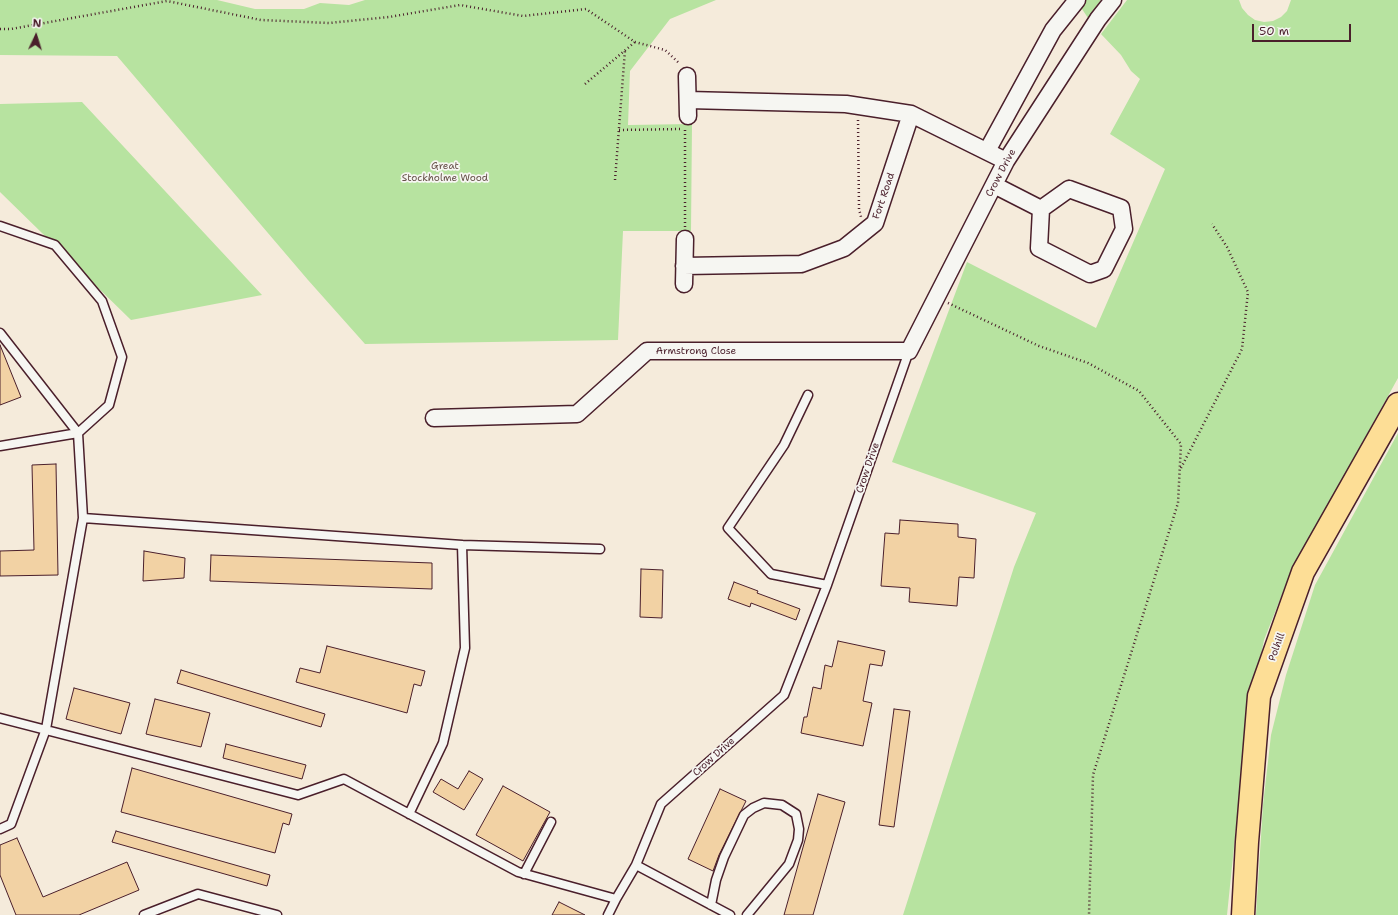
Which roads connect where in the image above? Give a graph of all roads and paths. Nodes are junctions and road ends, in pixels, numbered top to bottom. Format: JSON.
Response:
{"nodes":[{"id":1,"x":1077,"y":0,"type":"edge"},
{"id":2,"x":1113,"y":0,"type":"edge"},
{"id":3,"x":0,"y":29,"type":"edge"},
{"id":4,"x":635,"y":42,"type":"junction"},
{"id":5,"x":625,"y":50,"type":"junction"},
{"id":6,"x":687,"y":76,"type":"joint"},
{"id":7,"x":585,"y":84,"type":"dead end"},
{"id":8,"x":688,"y":100,"type":"junction"},
{"id":9,"x":858,"y":106,"type":"junction"},
{"id":10,"x":911,"y":114,"type":"junction"},
{"id":11,"x":687,"y":123,"type":"junction"},
{"id":12,"x":619,"y":130,"type":"junction"},
{"id":13,"x":987,"y":151,"type":"junction"},
{"id":14,"x":1006,"y":161,"type":"junction"},
{"id":15,"x":615,"y":180,"type":"dead end"},
{"id":16,"x":994,"y":185,"type":"junction"},
{"id":17,"x":1041,"y":210,"type":"junction"},
{"id":18,"x":1212,"y":224,"type":"dead end"},
{"id":19,"x":0,"y":226,"type":"edge"},
{"id":20,"x":866,"y":230,"type":"junction"},
{"id":21,"x":685,"y":240,"type":"joint"},
{"id":22,"x":684,"y":266,"type":"junction"},
{"id":23,"x":684,"y":284,"type":"dead end"},
{"id":24,"x":936,"y":298,"type":"junction"},
{"id":25,"x":0,"y":333,"type":"edge"},
{"id":26,"x":909,"y":351,"type":"junction"},
{"id":27,"x":808,"y":395,"type":"dead end"},
{"id":28,"x":1398,"y":404,"type":"edge"},
{"id":29,"x":434,"y":418,"type":"dead end"},
{"id":30,"x":78,"y":433,"type":"junction"},
{"id":31,"x":0,"y":446,"type":"edge"},
{"id":32,"x":1180,"y":470,"type":"junction"},
{"id":33,"x":83,"y":518,"type":"junction"},
{"id":34,"x":462,"y":545,"type":"junction"},
{"id":35,"x":600,"y":549,"type":"dead end"},
{"id":36,"x":827,"y":585,"type":"junction"},
{"id":37,"x":0,"y":718,"type":"edge"},
{"id":38,"x":46,"y":729,"type":"junction"},
{"id":39,"x":409,"y":814,"type":"junction"},
{"id":40,"x":552,"y":822,"type":"dead end"},
{"id":41,"x":0,"y":828,"type":"edge"},
{"id":42,"x":636,"y":865,"type":"junction"},
{"id":43,"x":524,"y":874,"type":"junction"},
{"id":44,"x":616,"y":899,"type":"junction"},
{"id":45,"x":710,"y":905,"type":"junction"},
{"id":46,"x":144,"y":915,"type":"edge"},
{"id":47,"x":277,"y":915,"type":"edge"},
{"id":48,"x":608,"y":915,"type":"edge"},
{"id":49,"x":730,"y":915,"type":"edge"},
{"id":50,"x":747,"y":915,"type":"edge"},
{"id":51,"x":1089,"y":915,"type":"edge"},
{"id":52,"x":1243,"y":915,"type":"edge"}],
"edges":[{"from":1,"to":13,"type":"street"},
{"from":2,"to":14,"type":"street","name":"Crow Drive"},
{"from":3,"to":4,"type":"path"},
{"from":4,"to":5,"type":"path"},
{"from":4,"to":6,"type":"path"},
{"from":5,"to":7,"type":"path"},
{"from":5,"to":12,"type":"path"},
{"from":6,"to":8,"type":"street"},
{"from":8,"to":9,"type":"street"},
{"from":8,"to":11,"type":"street"},
{"from":9,"to":10,"type":"street"},
{"from":9,"to":20,"type":"path"},
{"from":10,"to":13,"type":"street"},
{"from":10,"to":20,"type":"street","name":"Fort Road"},
{"from":11,"to":12,"type":"path"},
{"from":11,"to":21,"type":"path"},
{"from":12,"to":15,"type":"path"},
{"from":13,"to":14,"type":"street"},
{"from":14,"to":16,"type":"street","name":"Crow Drive"},
{"from":16,"to":17,"type":"street"},
{"from":16,"to":24,"type":"street","name":"Crow Drive"},
{"from":17,"to":17,"type":"street"},
{"from":18,"to":32,"type":"path"},
{"from":19,"to":30,"type":"lane"},
{"from":20,"to":22,"type":"street","name":"Fort Road"},
{"from":21,"to":22,"type":"street"},
{"from":22,"to":23,"type":"street"},
{"from":24,"to":26,"type":"street","name":"Crow Drive"},
{"from":24,"to":32,"type":"path"},
{"from":25,"to":30,"type":"lane"},
{"from":26,"to":29,"type":"street","name":"Armstrong Close"},
{"from":26,"to":36,"type":"lane","name":"Crow Drive"},
{"from":27,"to":36,"type":"lane"},
{"from":28,"to":52,"type":"main road","name":"Polhill"},
{"from":30,"to":31,"type":"lane"},
{"from":30,"to":33,"type":"lane"},
{"from":32,"to":51,"type":"path"},
{"from":33,"to":34,"type":"lane"},
{"from":33,"to":38,"type":"lane"},
{"from":34,"to":35,"type":"lane"},
{"from":34,"to":39,"type":"lane"},
{"from":36,"to":42,"type":"lane","name":"Crow Drive"},
{"from":37,"to":38,"type":"lane"},
{"from":38,"to":39,"type":"lane"},
{"from":38,"to":41,"type":"lane"},
{"from":39,"to":43,"type":"lane"},
{"from":40,"to":43,"type":"lane"},
{"from":42,"to":44,"type":"lane","name":"Crow Drive"},
{"from":42,"to":45,"type":"lane"},
{"from":43,"to":44,"type":"lane"},
{"from":44,"to":48,"type":"lane","name":"Crow Drive"},
{"from":45,"to":49,"type":"lane"},
{"from":45,"to":50,"type":"lane"},
{"from":46,"to":47,"type":"lane"}]}
